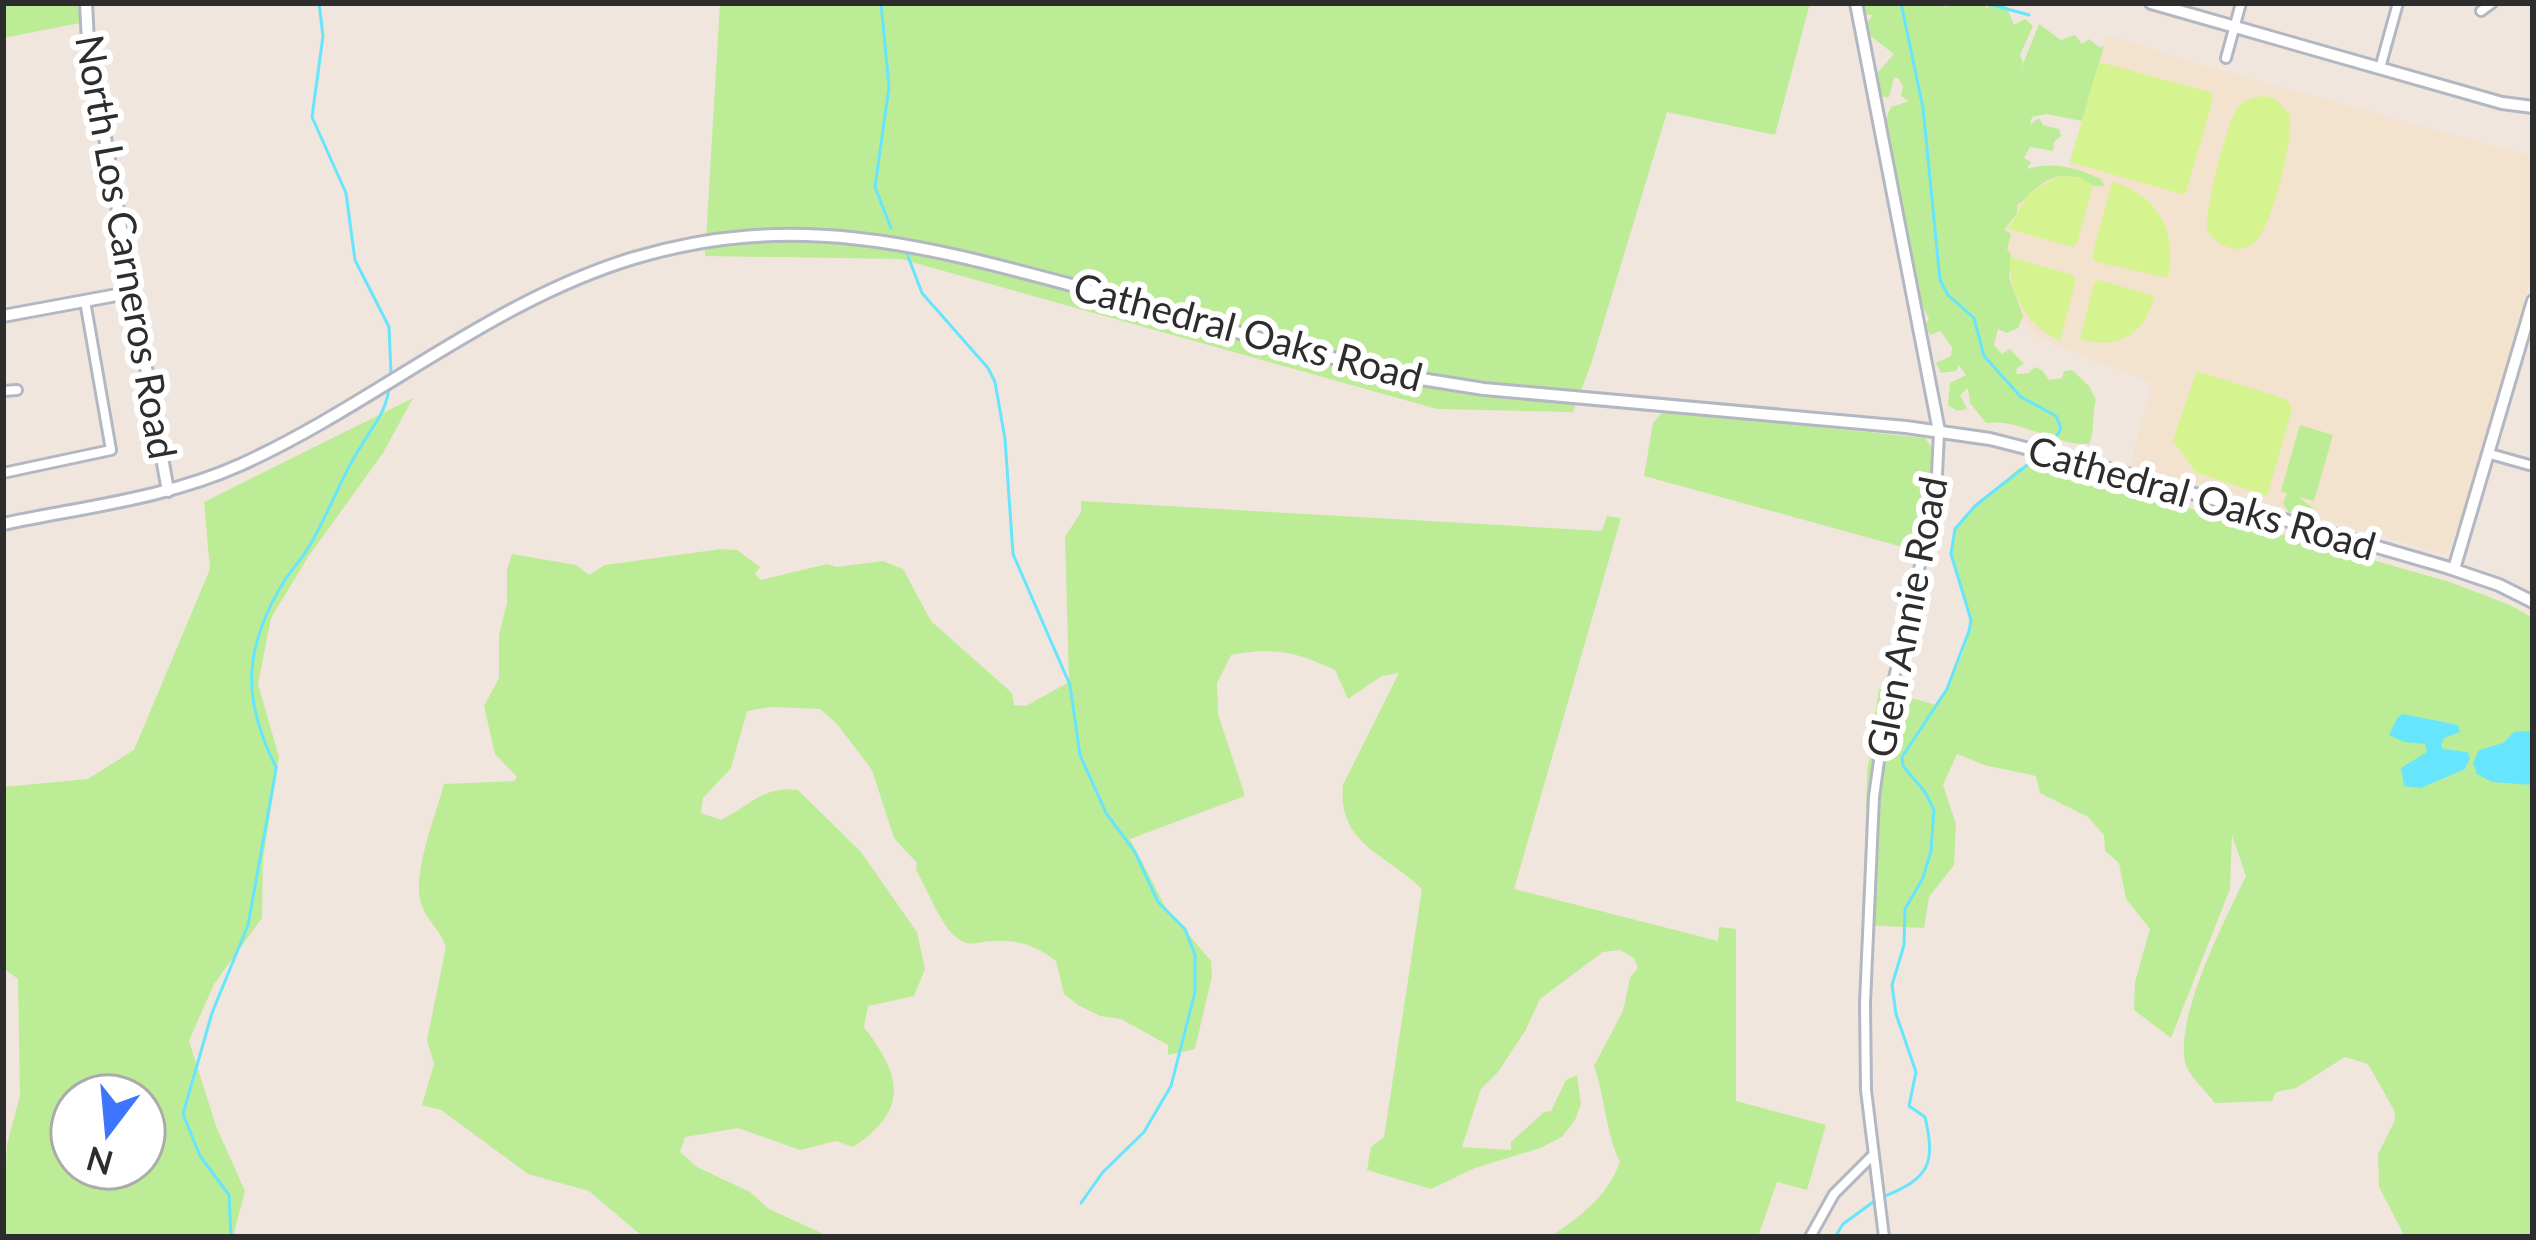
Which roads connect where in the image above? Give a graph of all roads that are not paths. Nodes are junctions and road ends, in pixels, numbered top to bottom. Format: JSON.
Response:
{"nodes":[{"id":1,"x":86,"y":3,"type":"edge"},
{"id":2,"x":1856,"y":3,"type":"edge"},
{"id":3,"x":2151,"y":3,"type":"edge"},
{"id":4,"x":2241,"y":3,"type":"edge"},
{"id":5,"x":2398,"y":3,"type":"edge"},
{"id":6,"x":2492,"y":3,"type":"edge"},
{"id":7,"x":2481,"y":11,"type":"dead end"},
{"id":8,"x":2234,"y":27,"type":"junction"},
{"id":9,"x":2225,"y":58,"type":"dead end"},
{"id":10,"x":2380,"y":68,"type":"junction"},
{"id":11,"x":2533,"y":107,"type":"edge"},
{"id":12,"x":133,"y":292,"type":"junction"},
{"id":13,"x":85,"y":301,"type":"junction"},
{"id":14,"x":2533,"y":301,"type":"edge"},
{"id":15,"x":3,"y":316,"type":"edge"},
{"id":16,"x":16,"y":390,"type":"dead end"},
{"id":17,"x":3,"y":391,"type":"edge"},
{"id":18,"x":1933,"y":395,"type":"junction"},
{"id":19,"x":1906,"y":427,"type":"junction"},
{"id":20,"x":1939,"y":431,"type":"junction"},
{"id":21,"x":2490,"y":454,"type":"junction"},
{"id":22,"x":2533,"y":466,"type":"edge"},
{"id":23,"x":3,"y":473,"type":"edge"},
{"id":24,"x":168,"y":491,"type":"junction"},
{"id":25,"x":3,"y":524,"type":"edge"},
{"id":26,"x":2455,"y":569,"type":"junction"},
{"id":27,"x":2533,"y":602,"type":"edge"},
{"id":28,"x":1873,"y":1155,"type":"junction"},
{"id":29,"x":1810,"y":1237,"type":"edge"},
{"id":30,"x":1884,"y":1237,"type":"edge"}],
"edges":[{"from":1,"to":12,"type":"main road","name":"North Los Carneros Road"},
{"from":2,"to":18,"type":"main road","name":"Glen Annie Road"},
{"from":3,"to":8,"type":"main road"},
{"from":4,"to":8,"type":"street"},
{"from":5,"to":10,"type":"street"},
{"from":6,"to":7,"type":"street"},
{"from":8,"to":9,"type":"street"},
{"from":8,"to":10,"type":"main road"},
{"from":10,"to":11,"type":"main road"},
{"from":12,"to":13,"type":"main road"},
{"from":12,"to":24,"type":"main road","name":"North Los Carneros Road"},
{"from":13,"to":15,"type":"main road"},
{"from":13,"to":23,"type":"street"},
{"from":14,"to":21,"type":"main road"},
{"from":16,"to":17,"type":"street"},
{"from":18,"to":19,"type":"main road"},
{"from":18,"to":20,"type":"main road","name":"Glen Annie Road"},
{"from":19,"to":20,"type":"main road","name":"Cathedral Oaks Road"},
{"from":19,"to":24,"type":"main road","name":"Cathedral Oaks Road"},
{"from":20,"to":26,"type":"main road","name":"Cathedral Oaks Road"},
{"from":20,"to":28,"type":"street","name":"Glen Annie Road"},
{"from":21,"to":22,"type":"street"},
{"from":21,"to":26,"type":"main road"},
{"from":24,"to":25,"type":"main road","name":"Cathedral Oaks Road"},
{"from":26,"to":27,"type":"main road","name":"Cathedral Oaks Road"},
{"from":28,"to":29,"type":"street"},
{"from":28,"to":30,"type":"street","name":"Glen Annie Road"}]}
